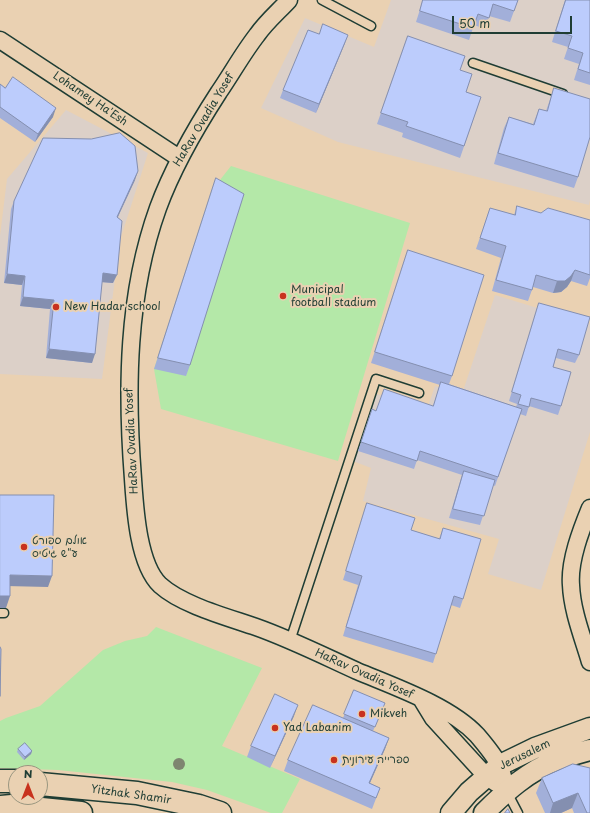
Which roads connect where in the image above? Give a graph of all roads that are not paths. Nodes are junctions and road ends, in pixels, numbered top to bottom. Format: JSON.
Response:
{"nodes":[{"id":1,"x":289,"y":0,"type":"edge"},
{"id":2,"x":322,"y":0,"type":"edge"},
{"id":3,"x":371,"y":26,"type":"dead end"},
{"id":4,"x":0,"y":40,"type":"edge"},
{"id":5,"x":473,"y":63,"type":"dead end"},
{"id":6,"x":568,"y":96,"type":"edge"},
{"id":7,"x":179,"y":158,"type":"junction"},
{"id":8,"x":419,"y":393,"type":"dead end"},
{"id":9,"x":590,"y":508,"type":"edge"},
{"id":10,"x":290,"y":641,"type":"junction"},
{"id":11,"x":590,"y":662,"type":"edge"},
{"id":12,"x":590,"y":728,"type":"edge"},
{"id":13,"x":590,"y":750,"type":"edge"},
{"id":14,"x":493,"y":771,"type":"junction"},
{"id":15,"x":48,"y":785,"type":"edge"},
{"id":16,"x":506,"y":790,"type":"junction"},
{"id":17,"x":0,"y":807,"type":"edge"},
{"id":18,"x":81,"y":813,"type":"edge"},
{"id":19,"x":220,"y":813,"type":"edge"},
{"id":20,"x":451,"y":813,"type":"edge"},
{"id":21,"x":484,"y":813,"type":"edge"},
{"id":22,"x":518,"y":813,"type":"edge"}],
"edges":[{"from":1,"to":7,"type":"street","name":"HaRav Ovadia Yosef"},
{"from":2,"to":3,"type":"lane"},
{"from":4,"to":7,"type":"street","name":"Lohamey Ha'Esh"},
{"from":5,"to":6,"type":"lane"},
{"from":7,"to":10,"type":"street","name":"HaRav Ovadia Yosef"},
{"from":8,"to":10,"type":"lane"},
{"from":9,"to":11,"type":"street"},
{"from":10,"to":14,"type":"street","name":"HaRav Ovadia Yosef"},
{"from":12,"to":14,"type":"street","name":"Jerusalem"},
{"from":13,"to":16,"type":"street","name":"Jerusalem"},
{"from":14,"to":16,"type":"street","name":"HaRav Ovadia Yosef"},
{"from":14,"to":20,"type":"street","name":"Jerusalem"},
{"from":15,"to":19,"type":"main road","name":"Yitzhak Shamir"},
{"from":16,"to":21,"type":"street","name":"Jerusalem"},
{"from":16,"to":22,"type":"lane"},
{"from":17,"to":18,"type":"main road"}]}
